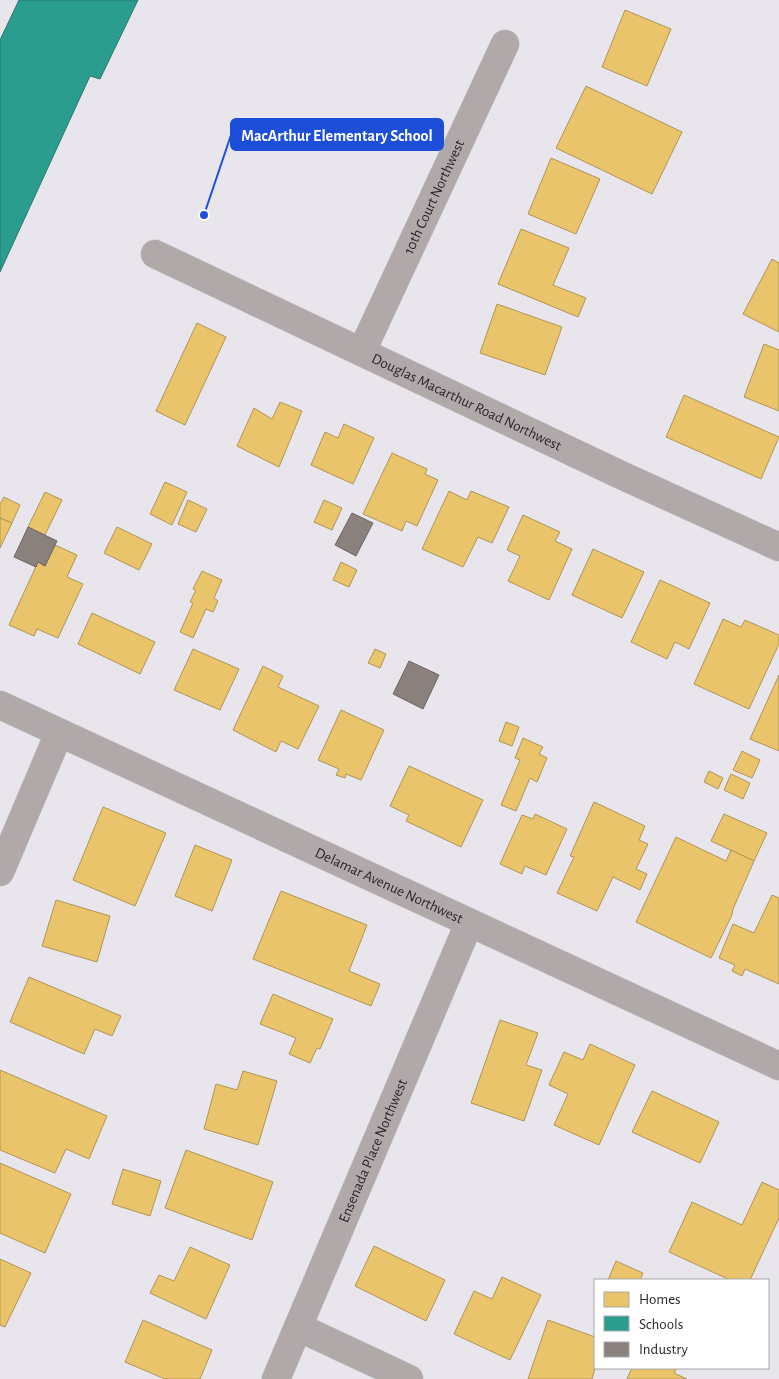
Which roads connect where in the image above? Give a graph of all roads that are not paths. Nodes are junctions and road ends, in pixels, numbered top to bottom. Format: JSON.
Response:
{"nodes":[{"id":1,"x":505,"y":44,"type":"dead end"},
{"id":2,"x":155,"y":254,"type":"dead end"},
{"id":3,"x":362,"y":351,"type":"junction"},
{"id":4,"x":779,"y":547,"type":"edge"},
{"id":5,"x":0,"y":705,"type":"edge"},
{"id":6,"x":59,"y":733,"type":"junction"},
{"id":7,"x":0,"y":872,"type":"edge"},
{"id":8,"x":469,"y":923,"type":"junction"},
{"id":9,"x":779,"y":1066,"type":"edge"},
{"id":10,"x":298,"y":1327,"type":"junction"},
{"id":11,"x":276,"y":1379,"type":"edge"},
{"id":12,"x":409,"y":1379,"type":"edge"}],
"edges":[{"from":1,"to":3,"type":"street","name":"10th Court Northwest"},
{"from":2,"to":3,"type":"street","name":"Douglas Macarthur Road Northwest"},
{"from":3,"to":4,"type":"street","name":"Douglas Macarthur Road Northwest"},
{"from":5,"to":6,"type":"street","name":"Delamar Avenue Northwest"},
{"from":6,"to":7,"type":"street"},
{"from":6,"to":8,"type":"street","name":"Delamar Avenue Northwest"},
{"from":8,"to":9,"type":"street","name":"Delamar Avenue Northwest"},
{"from":8,"to":10,"type":"street","name":"Ensenada Place Northwest"},
{"from":10,"to":11,"type":"street","name":"Ensenada Place Northwest"},
{"from":10,"to":12,"type":"street"}]}
